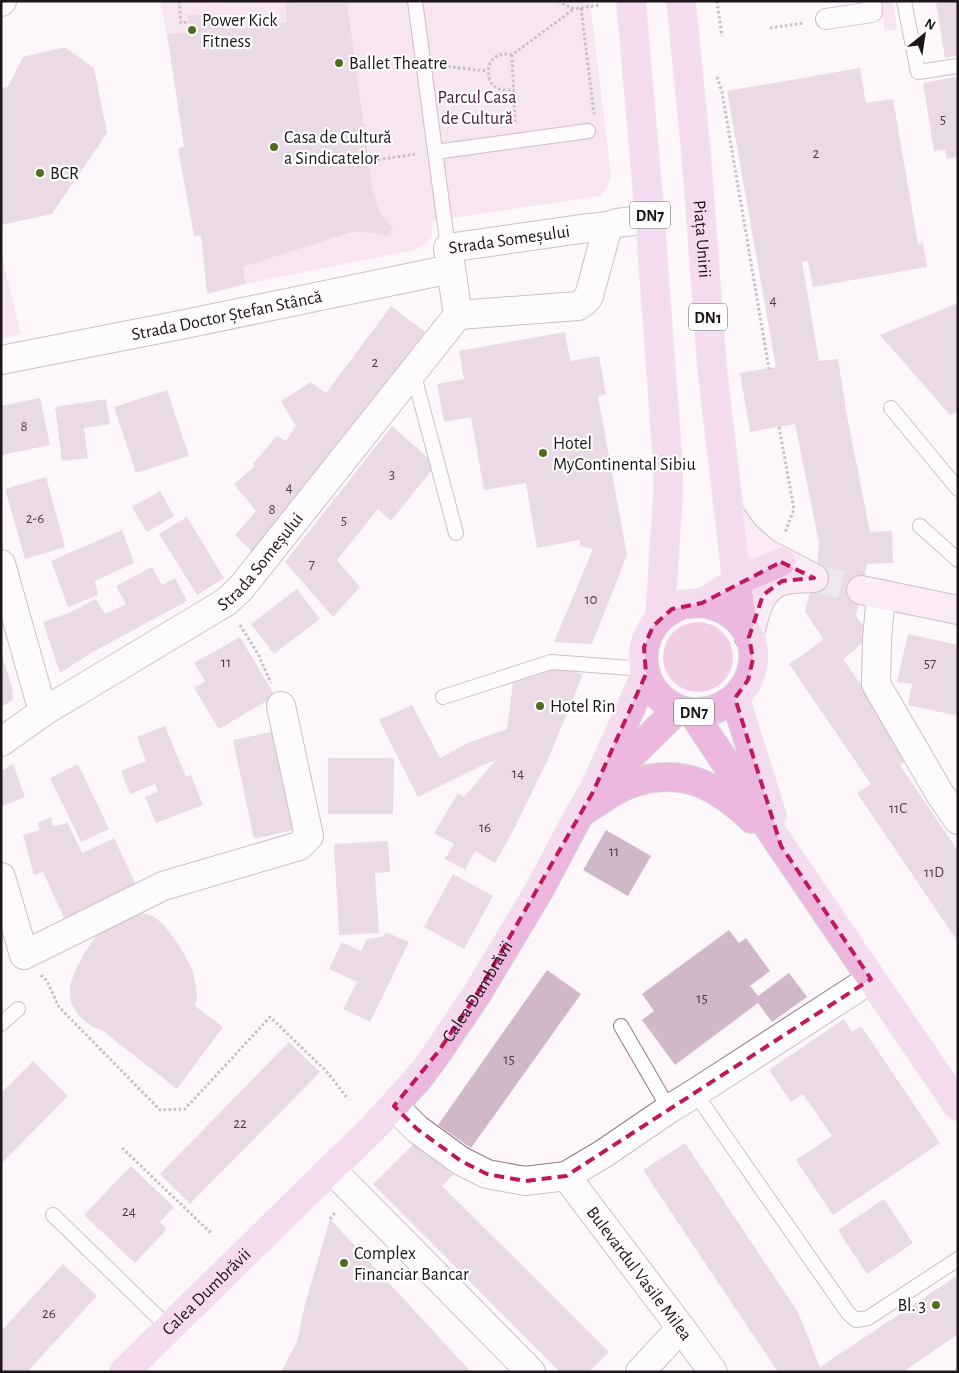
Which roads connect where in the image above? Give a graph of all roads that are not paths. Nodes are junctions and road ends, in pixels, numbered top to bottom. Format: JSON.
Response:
{"nodes":[{"id":1,"x":415,"y":1,"type":"edge"},
{"id":2,"x":630,"y":1,"type":"edge"},
{"id":3,"x":682,"y":1,"type":"edge"},
{"id":4,"x":871,"y":1,"type":"edge"},
{"id":5,"x":904,"y":1,"type":"edge"},
{"id":6,"x":826,"y":19,"type":"road end"},
{"id":7,"x":958,"y":66,"type":"edge"},
{"id":8,"x":588,"y":132,"type":"dead end"},
{"id":9,"x":435,"y":152,"type":"junction"},
{"id":10,"x":650,"y":219,"type":"junction"},
{"id":11,"x":608,"y":226,"type":"junction"},
{"id":12,"x":450,"y":258,"type":"junction"},
{"id":13,"x":458,"y":315,"type":"junction"},
{"id":14,"x":1,"y":360,"type":"edge"},
{"id":15,"x":413,"y":371,"type":"junction"},
{"id":16,"x":891,"y":408,"type":"dead end"},
{"id":17,"x":958,"y":489,"type":"edge"},
{"id":18,"x":728,"y":512,"type":"junction"},
{"id":19,"x":920,"y":526,"type":"dead end"},
{"id":20,"x":456,"y":532,"type":"dead end"},
{"id":21,"x":783,"y":549,"type":"junction"},
{"id":22,"x":958,"y":560,"type":"edge"},
{"id":23,"x":1,"y":564,"type":"edge"},
{"id":24,"x":737,"y":582,"type":"junction"},
{"id":25,"x":871,"y":592,"type":"joint"},
{"id":26,"x":702,"y":603,"type":"junction"},
{"id":27,"x":957,"y":609,"type":"edge"},
{"id":28,"x":660,"y":618,"type":"junction"},
{"id":29,"x":746,"y":631,"type":"junction"},
{"id":30,"x":645,"y":672,"type":"junction"},
{"id":31,"x":442,"y":697,"type":"dead end"},
{"id":32,"x":736,"y":698,"type":"junction"},
{"id":33,"x":281,"y":706,"type":"dead end"},
{"id":34,"x":685,"y":711,"type":"junction"},
{"id":35,"x":43,"y":712,"type":"junction"},
{"id":36,"x":1,"y":742,"type":"edge"},
{"id":37,"x":586,"y":804,"type":"junction"},
{"id":38,"x":958,"y":820,"type":"edge"},
{"id":39,"x":781,"y":846,"type":"junction"},
{"id":40,"x":1,"y":877,"type":"edge"},
{"id":41,"x":872,"y":979,"type":"junction"},
{"id":42,"x":18,"y":1009,"type":"dead end"},
{"id":43,"x":1,"y":1024,"type":"edge"},
{"id":44,"x":621,"y":1026,"type":"dead end"},
{"id":45,"x":696,"y":1093,"type":"junction"},
{"id":46,"x":394,"y":1106,"type":"junction"},
{"id":47,"x":958,"y":1106,"type":"edge"},
{"id":48,"x":669,"y":1109,"type":"junction"},
{"id":49,"x":331,"y":1169,"type":"junction"},
{"id":50,"x":566,"y":1176,"type":"junction"},
{"id":51,"x":53,"y":1215,"type":"dead end"},
{"id":52,"x":958,"y":1259,"type":"edge"},
{"id":53,"x":168,"y":1328,"type":"junction"},
{"id":54,"x":682,"y":1328,"type":"junction"},
{"id":55,"x":124,"y":1372,"type":"edge"},
{"id":56,"x":531,"y":1372,"type":"edge"},
{"id":57,"x":640,"y":1372,"type":"edge"},
{"id":58,"x":713,"y":1372,"type":"edge"}],
"edges":[{"from":1,"to":9,"type":"lane"},
{"from":2,"to":10,"type":"main road","number":"DN7"},
{"from":3,"to":18,"type":"main road","name":"Piața Unirii","number":"DN1"},
{"from":4,"to":6,"type":"street"},
{"from":5,"to":7,"type":"lane"},
{"from":8,"to":9,"type":"lane"},
{"from":9,"to":12,"type":"lane"},
{"from":10,"to":11,"type":"street","name":"Strada Someșului"},
{"from":10,"to":28,"type":"main road","number":"DN7"},
{"from":11,"to":12,"type":"street","name":"Strada Someșului"},
{"from":11,"to":13,"type":"street"},
{"from":12,"to":13,"type":"street","name":"Strada Someșului"},
{"from":12,"to":14,"type":"street","name":"Strada Doctor Ștefan Stâncă"},
{"from":13,"to":15,"type":"street","name":"Strada Someșului"},
{"from":15,"to":20,"type":"lane"},
{"from":15,"to":35,"type":"street","name":"Strada Someșului"},
{"from":16,"to":17,"type":"lane"},
{"from":18,"to":21,"type":"main road"},
{"from":18,"to":24,"type":"main road","name":"Piața Unirii","number":"DN1"},
{"from":19,"to":22,"type":"lane"},
{"from":21,"to":24,"type":"main road"},
{"from":21,"to":29,"type":"main road"},
{"from":23,"to":35,"type":"street"},
{"from":24,"to":26,"type":"main road"},
{"from":24,"to":29,"type":"main road","name":"Piața Unirii","number":"DN1"},
{"from":25,"to":27,"type":"main road"},
{"from":25,"to":38,"type":"street"},
{"from":26,"to":28,"type":"main road","number":"DN7"},
{"from":26,"to":29,"type":"main road","number":"DN7"},
{"from":28,"to":30,"type":"main road","number":"DN7"},
{"from":29,"to":32,"type":"main road","number":"DN7"},
{"from":30,"to":31,"type":"lane"},
{"from":30,"to":34,"type":"main road","number":"DN7"},
{"from":30,"to":37,"type":"main road","name":"Calea Dumbrăvii"},
{"from":32,"to":34,"type":"main road","number":"DN7"},
{"from":32,"to":39,"type":"main road","number":"DN7"},
{"from":33,"to":40,"type":"street"},
{"from":34,"to":37,"type":"main road","name":"Calea Dumbrăvii"},
{"from":34,"to":39,"type":"main road","number":"DN7"},
{"from":35,"to":36,"type":"street","name":"Strada Someșului"},
{"from":37,"to":39,"type":"main road"},
{"from":37,"to":46,"type":"main road","name":"Calea Dumbrăvii"},
{"from":39,"to":41,"type":"main road","number":"DN7"},
{"from":41,"to":45,"type":"street"},
{"from":41,"to":47,"type":"main road","number":"DN7"},
{"from":42,"to":43,"type":"lane"},
{"from":44,"to":48,"type":"lane"},
{"from":45,"to":48,"type":"street"},
{"from":45,"to":52,"type":"lane"},
{"from":46,"to":49,"type":"main road","name":"Calea Dumbrăvii"},
{"from":46,"to":50,"type":"street"},
{"from":48,"to":50,"type":"street"},
{"from":49,"to":53,"type":"main road","name":"Calea Dumbrăvii"},
{"from":49,"to":56,"type":"street"},
{"from":50,"to":54,"type":"street","name":"Bulevardul Vasile Milea"},
{"from":51,"to":53,"type":"lane"},
{"from":53,"to":55,"type":"main road","name":"Calea Dumbrăvii"},
{"from":54,"to":57,"type":"street"},
{"from":54,"to":58,"type":"street","name":"Bulevardul Vasile Milea"}]}
